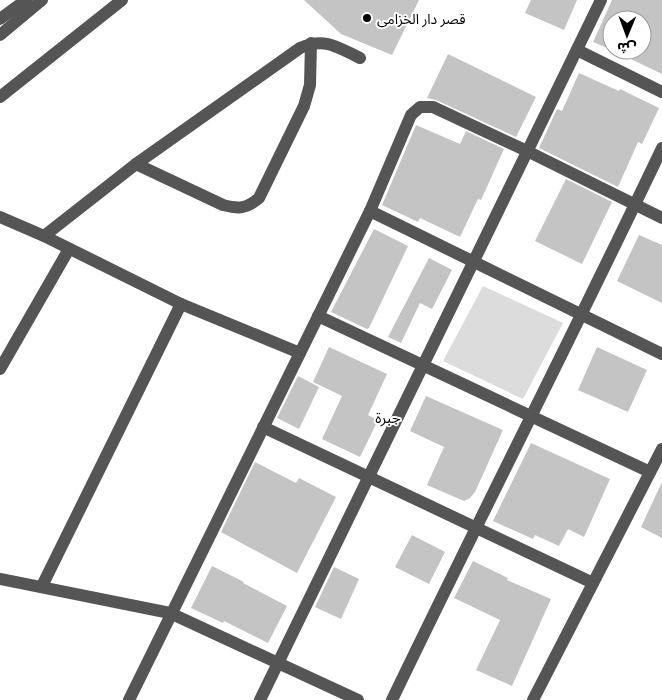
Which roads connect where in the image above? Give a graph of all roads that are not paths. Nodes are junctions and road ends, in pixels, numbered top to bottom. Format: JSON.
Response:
{"nodes":[{"id":1,"x":26,"y":0,"type":"edge"},
{"id":2,"x":42,"y":0,"type":"edge"},
{"id":3,"x":122,"y":0,"type":"edge"},
{"id":4,"x":601,"y":0,"type":"edge"},
{"id":5,"x":0,"y":19,"type":"edge"},
{"id":6,"x":0,"y":35,"type":"edge"},
{"id":7,"x":311,"y":42,"type":"junction"},
{"id":8,"x":577,"y":50,"type":"junction"},
{"id":9,"x":360,"y":58,"type":"dead end"},
{"id":10,"x":662,"y":92,"type":"edge"},
{"id":11,"x":0,"y":97,"type":"edge"},
{"id":12,"x":662,"y":148,"type":"edge"},
{"id":13,"x":527,"y":151,"type":"junction"},
{"id":14,"x":136,"y":164,"type":"junction"},
{"id":15,"x":635,"y":205,"type":"junction"},
{"id":16,"x":370,"y":211,"type":"junction"},
{"id":17,"x":0,"y":217,"type":"edge"},
{"id":18,"x":662,"y":218,"type":"edge"},
{"id":19,"x":44,"y":236,"type":"junction"},
{"id":20,"x":69,"y":248,"type":"junction"},
{"id":21,"x":473,"y":262,"type":"junction"},
{"id":22,"x":181,"y":304,"type":"junction"},
{"id":23,"x":582,"y":315,"type":"junction"},
{"id":24,"x":318,"y":316,"type":"junction"},
{"id":25,"x":300,"y":353,"type":"junction"},
{"id":26,"x":662,"y":354,"type":"edge"},
{"id":27,"x":423,"y":365,"type":"junction"},
{"id":28,"x":0,"y":369,"type":"edge"},
{"id":29,"x":532,"y":416,"type":"junction"},
{"id":30,"x":263,"y":427,"type":"junction"},
{"id":31,"x":662,"y":449,"type":"edge"},
{"id":32,"x":650,"y":472,"type":"junction"},
{"id":33,"x":368,"y":477,"type":"junction"},
{"id":34,"x":475,"y":528,"type":"junction"},
{"id":35,"x":1,"y":583,"type":"edge"},
{"id":36,"x":593,"y":583,"type":"junction"},
{"id":37,"x":42,"y":586,"type":"junction"},
{"id":38,"x":170,"y":613,"type":"junction"},
{"id":39,"x":278,"y":663,"type":"junction"},
{"id":40,"x":129,"y":700,"type":"edge"},
{"id":41,"x":260,"y":700,"type":"edge"},
{"id":42,"x":358,"y":700,"type":"edge"},
{"id":43,"x":392,"y":700,"type":"edge"},
{"id":44,"x":533,"y":700,"type":"edge"}],
"edges":[{"from":1,"to":5,"type":"street"},
{"from":2,"to":6,"type":"street"},
{"from":3,"to":11,"type":"street"},
{"from":4,"to":8,"type":"street"},
{"from":7,"to":9,"type":"street"},
{"from":7,"to":14,"type":"street"},
{"from":7,"to":14,"type":"street"},
{"from":8,"to":10,"type":"street"},
{"from":8,"to":13,"type":"street"},
{"from":12,"to":15,"type":"street"},
{"from":13,"to":15,"type":"street"},
{"from":13,"to":16,"type":"street"},
{"from":13,"to":21,"type":"street"},
{"from":14,"to":19,"type":"street"},
{"from":15,"to":18,"type":"street"},
{"from":15,"to":23,"type":"street"},
{"from":16,"to":21,"type":"street"},
{"from":16,"to":24,"type":"street"},
{"from":17,"to":19,"type":"street"},
{"from":19,"to":20,"type":"street"},
{"from":20,"to":22,"type":"street"},
{"from":20,"to":28,"type":"street"},
{"from":21,"to":23,"type":"street"},
{"from":21,"to":27,"type":"street"},
{"from":22,"to":25,"type":"street"},
{"from":22,"to":37,"type":"street"},
{"from":23,"to":26,"type":"street"},
{"from":23,"to":29,"type":"street"},
{"from":24,"to":25,"type":"street"},
{"from":24,"to":27,"type":"street"},
{"from":25,"to":30,"type":"street"},
{"from":27,"to":29,"type":"street"},
{"from":27,"to":33,"type":"street"},
{"from":29,"to":32,"type":"street"},
{"from":29,"to":34,"type":"street"},
{"from":30,"to":33,"type":"street"},
{"from":30,"to":38,"type":"street"},
{"from":31,"to":32,"type":"street"},
{"from":32,"to":36,"type":"street"},
{"from":33,"to":34,"type":"street"},
{"from":33,"to":39,"type":"street"},
{"from":34,"to":36,"type":"street"},
{"from":34,"to":43,"type":"street"},
{"from":35,"to":37,"type":"street"},
{"from":36,"to":44,"type":"street"},
{"from":37,"to":38,"type":"street"},
{"from":38,"to":39,"type":"street"},
{"from":38,"to":40,"type":"street"},
{"from":39,"to":41,"type":"street"},
{"from":39,"to":42,"type":"street"}]}
